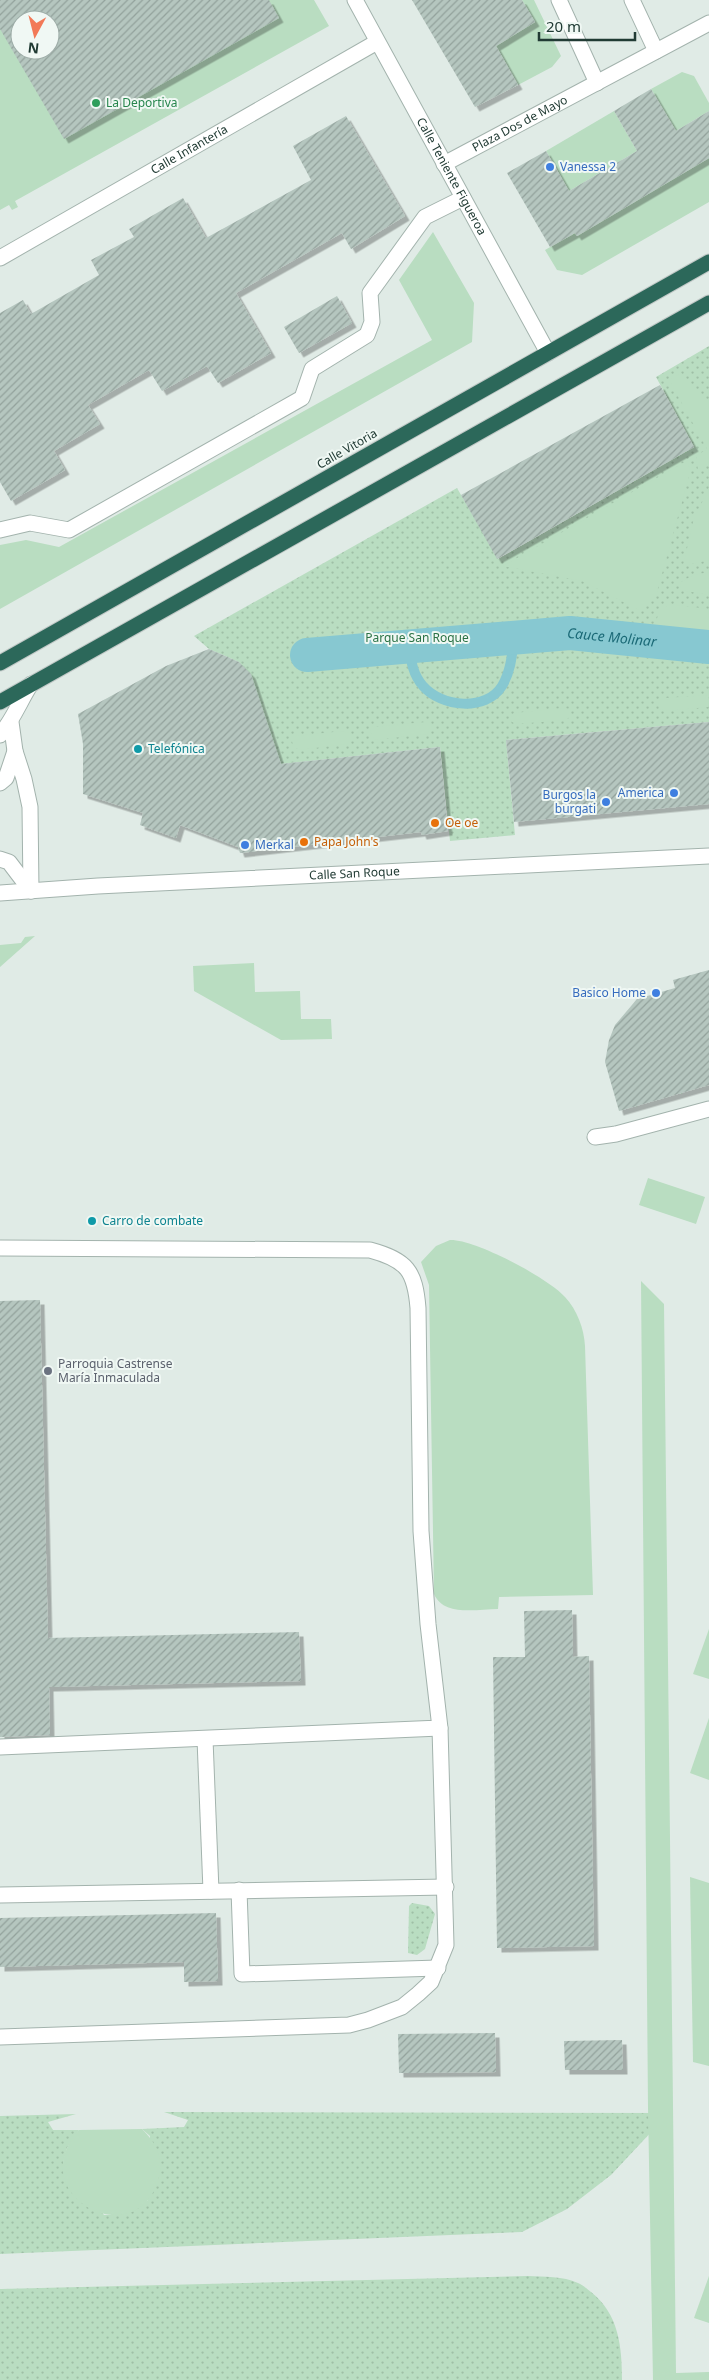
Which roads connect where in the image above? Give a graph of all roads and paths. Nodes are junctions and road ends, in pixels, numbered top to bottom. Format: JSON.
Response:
{"nodes":[{"id":1,"x":355,"y":0,"type":"edge"},
{"id":2,"x":559,"y":0,"type":"edge"},
{"id":3,"x":632,"y":0,"type":"edge"},
{"id":4,"x":707,"y":29,"type":"edge"},
{"id":5,"x":377,"y":42,"type":"junction"},
{"id":6,"x":656,"y":51,"type":"junction"},
{"id":7,"x":597,"y":83,"type":"junction"},
{"id":8,"x":444,"y":164,"type":"junction"},
{"id":9,"x":463,"y":198,"type":"junction"},
{"id":10,"x":0,"y":258,"type":"edge"},
{"id":11,"x":709,"y":262,"type":"edge"},
{"id":12,"x":709,"y":303,"type":"edge"},
{"id":13,"x":548,"y":353,"type":"junction"},
{"id":14,"x":0,"y":530,"type":"edge"},
{"id":15,"x":0,"y":663,"type":"edge"},
{"id":16,"x":31,"y":684,"type":"junction"},
{"id":17,"x":0,"y":702,"type":"edge"},
{"id":18,"x":11,"y":722,"type":"junction"},
{"id":19,"x":0,"y":735,"type":"edge"},
{"id":20,"x":0,"y":743,"type":"edge"},
{"id":21,"x":15,"y":751,"type":"junction"},
{"id":22,"x":0,"y":783,"type":"edge"},
{"id":23,"x":709,"y":856,"type":"edge"},
{"id":24,"x":0,"y":859,"type":"edge"},
{"id":25,"x":31,"y":891,"type":"junction"},
{"id":26,"x":0,"y":893,"type":"edge"},
{"id":27,"x":709,"y":1109,"type":"edge"},
{"id":28,"x":595,"y":1137,"type":"dead end"},
{"id":29,"x":0,"y":1248,"type":"edge"},
{"id":30,"x":440,"y":1728,"type":"junction"},
{"id":31,"x":206,"y":1739,"type":"junction"},
{"id":32,"x":0,"y":1747,"type":"edge"},
{"id":33,"x":446,"y":1886,"type":"junction"},
{"id":34,"x":239,"y":1890,"type":"junction"},
{"id":35,"x":211,"y":1891,"type":"junction"},
{"id":36,"x":0,"y":1895,"type":"edge"},
{"id":37,"x":438,"y":1968,"type":"junction"},
{"id":38,"x":0,"y":2037,"type":"edge"}],
"edges":[{"from":1,"to":5,"type":"street","name":"Calle Teniente Figueroa"},
{"from":2,"to":7,"type":"street"},
{"from":3,"to":6,"type":"street"},
{"from":4,"to":6,"type":"street","name":"Plaza Dos de Mayo"},
{"from":5,"to":8,"type":"street","name":"Calle Teniente Figueroa"},
{"from":5,"to":10,"type":"street","name":"Calle Infantería"},
{"from":6,"to":7,"type":"street","name":"Plaza Dos de Mayo"},
{"from":7,"to":8,"type":"street","name":"Plaza Dos de Mayo"},
{"from":8,"to":9,"type":"street","name":"Calle Teniente Figueroa"},
{"from":9,"to":13,"type":"street","name":"Calle Teniente Figueroa"},
{"from":9,"to":14,"type":"street"},
{"from":11,"to":13,"type":"highway","name":"Calle Vitoria"},
{"from":12,"to":16,"type":"highway"},
{"from":13,"to":15,"type":"highway","name":"Calle Vitoria"},
{"from":16,"to":17,"type":"highway"},
{"from":16,"to":18,"type":"street"},
{"from":18,"to":19,"type":"street"},
{"from":18,"to":21,"type":"street"},
{"from":20,"to":21,"type":"street"},
{"from":21,"to":22,"type":"street"},
{"from":21,"to":25,"type":"street"},
{"from":23,"to":25,"type":"street","name":"Calle San Roque"},
{"from":24,"to":25,"type":"street"},
{"from":25,"to":26,"type":"street","name":"Calle San Roque"},
{"from":27,"to":28,"type":"street"},
{"from":29,"to":30,"type":"street"},
{"from":30,"to":31,"type":"street"},
{"from":30,"to":33,"type":"street"},
{"from":31,"to":32,"type":"street"},
{"from":31,"to":35,"type":"street"},
{"from":33,"to":34,"type":"street"},
{"from":33,"to":37,"type":"street"},
{"from":34,"to":35,"type":"street"},
{"from":34,"to":37,"type":"street"},
{"from":35,"to":36,"type":"street"},
{"from":37,"to":38,"type":"street"}]}
